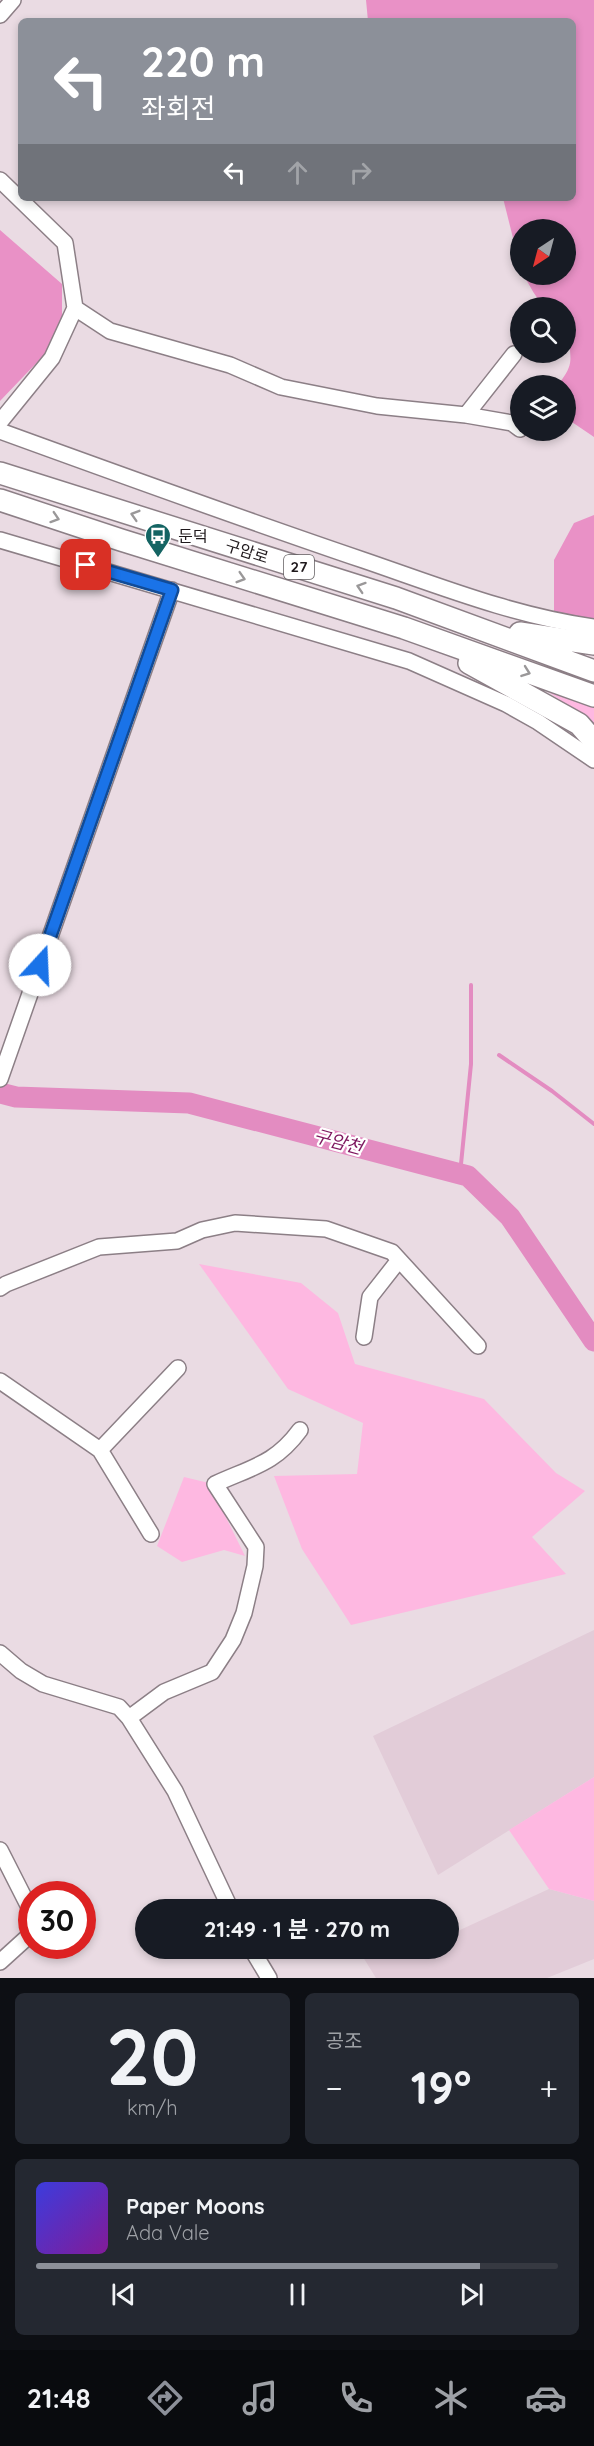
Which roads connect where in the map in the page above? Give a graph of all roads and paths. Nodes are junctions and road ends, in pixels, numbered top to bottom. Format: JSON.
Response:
{"nodes":[{"id":1,"x":13,"y":0,"type":"edge"},
{"id":2,"x":0,"y":15,"type":"edge"},
{"id":3,"x":0,"y":180,"type":"edge"},
{"id":4,"x":18,"y":197,"type":"edge"},
{"id":5,"x":22,"y":201,"type":"edge"},
{"id":6,"x":75,"y":308,"type":"junction"},
{"id":7,"x":510,"y":359,"type":"edge"},
{"id":8,"x":466,"y":415,"type":"junction"},
{"id":9,"x":0,"y":422,"type":"edge"},
{"id":10,"x":510,"y":423,"type":"edge"},
{"id":11,"x":0,"y":431,"type":"edge"},
{"id":12,"x":0,"y":473,"type":"edge"},
{"id":13,"x":0,"y":500,"type":"edge"},
{"id":14,"x":0,"y":540,"type":"edge"},
{"id":15,"x":172,"y":590,"type":"junction"},
{"id":16,"x":396,"y":598,"type":"junction"},
{"id":17,"x":390,"y":624,"type":"junction"},
{"id":18,"x":594,"y":627,"type":"edge"},
{"id":19,"x":594,"y":644,"type":"edge"},
{"id":20,"x":594,"y":671,"type":"edge"},
{"id":21,"x":594,"y":696,"type":"edge"},
{"id":22,"x":594,"y":741,"type":"edge"},
{"id":23,"x":594,"y":760,"type":"edge"},
{"id":24,"x":1,"y":1077,"type":"edge"},
{"id":25,"x":399,"y":1260,"type":"junction"},
{"id":26,"x":0,"y":1288,"type":"edge"},
{"id":27,"x":364,"y":1337,"type":"dead end"},
{"id":28,"x":478,"y":1346,"type":"dead end"},
{"id":29,"x":178,"y":1368,"type":"dead end"},
{"id":30,"x":0,"y":1380,"type":"edge"},
{"id":31,"x":300,"y":1430,"type":"dead end"},
{"id":32,"x":100,"y":1450,"type":"junction"},
{"id":33,"x":151,"y":1534,"type":"dead end"},
{"id":34,"x":0,"y":1653,"type":"edge"},
{"id":35,"x":129,"y":1718,"type":"junction"},
{"id":36,"x":0,"y":1850,"type":"edge"},
{"id":37,"x":18,"y":1885,"type":"edge"},
{"id":38,"x":226,"y":1899,"type":"edge"},
{"id":39,"x":18,"y":1946,"type":"edge"},
{"id":40,"x":257,"y":1959,"type":"edge"},
{"id":41,"x":0,"y":1962,"type":"edge"},
{"id":42,"x":268,"y":1978,"type":"edge"}],
"edges":[{"from":1,"to":2,"type":"street"},
{"from":3,"to":4,"type":"street"},
{"from":5,"to":6,"type":"street"},
{"from":6,"to":8,"type":"street"},
{"from":6,"to":9,"type":"street"},
{"from":7,"to":8,"type":"street"},
{"from":8,"to":10,"type":"street"},
{"from":11,"to":18,"type":"street"},
{"from":16,"to":12,"type":"highway","name":"구암로","number":"27","one_way":true},
{"from":13,"to":17,"type":"highway","name":"구암로","number":"27","one_way":true},
{"from":14,"to":15,"type":"street"},
{"from":15,"to":23,"type":"street"},
{"from":15,"to":24,"type":"street"},
{"from":16,"to":19,"type":"highway"},
{"from":16,"to":20,"type":"highway","name":"구암로","number":"27"},
{"from":17,"to":21,"type":"highway","name":"구암로","number":"27","one_way":true},
{"from":17,"to":22,"type":"highway"},
{"from":25,"to":26,"type":"street"},
{"from":25,"to":27,"type":"street"},
{"from":25,"to":28,"type":"street"},
{"from":29,"to":32,"type":"street"},
{"from":30,"to":32,"type":"street"},
{"from":31,"to":35,"type":"street"},
{"from":32,"to":33,"type":"street"},
{"from":34,"to":35,"type":"street"},
{"from":35,"to":38,"type":"street"},
{"from":36,"to":37,"type":"street"},
{"from":39,"to":41,"type":"street"},
{"from":40,"to":42,"type":"street"}]}
